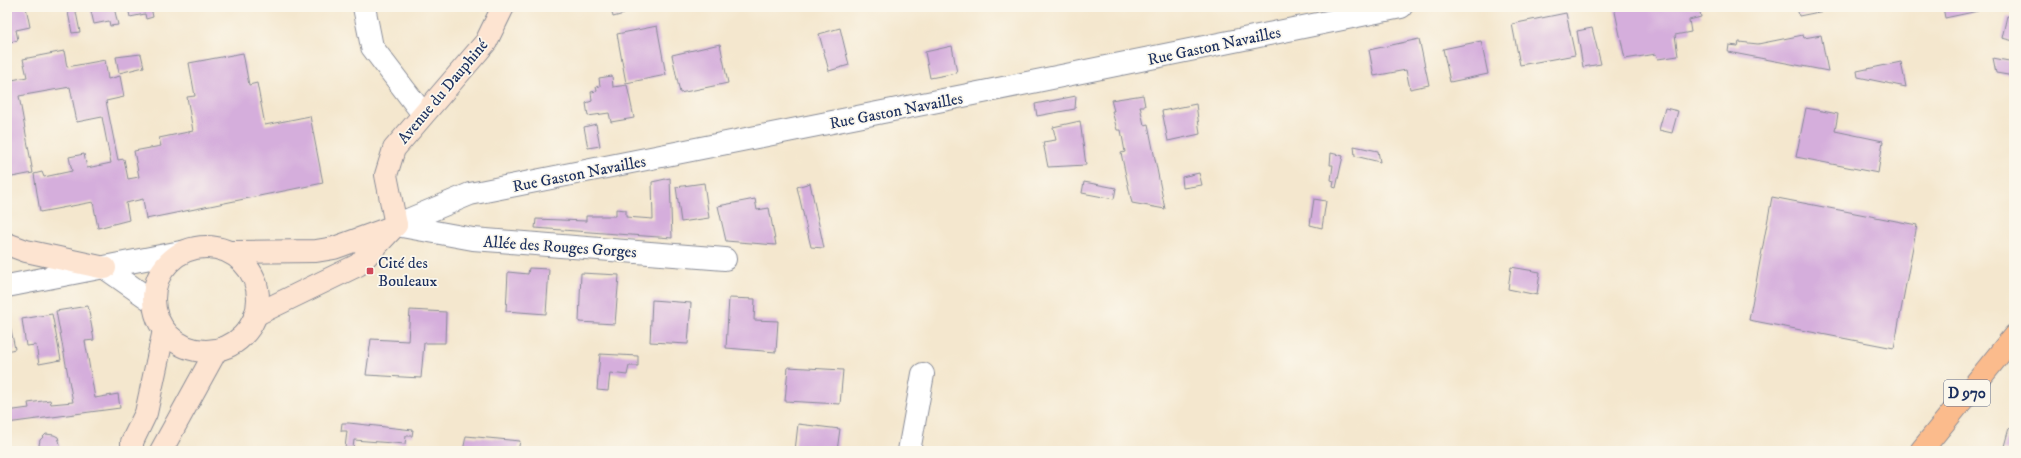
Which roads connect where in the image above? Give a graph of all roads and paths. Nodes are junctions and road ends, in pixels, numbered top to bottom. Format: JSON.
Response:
{"nodes":[{"id":1,"x":364,"y":7,"type":"edge"},
{"id":2,"x":503,"y":7,"type":"edge"},
{"id":3,"x":1400,"y":7,"type":"edge"},
{"id":4,"x":423,"y":114,"type":"junction"},
{"id":5,"x":396,"y":225,"type":"junction"},
{"id":6,"x":7,"y":244,"type":"edge"},
{"id":7,"x":181,"y":252,"type":"junction"},
{"id":8,"x":231,"y":252,"type":"junction"},
{"id":9,"x":725,"y":259,"type":"dead end"},
{"id":10,"x":104,"y":268,"type":"junction"},
{"id":11,"x":7,"y":286,"type":"edge"},
{"id":12,"x":152,"y":301,"type":"junction"},
{"id":13,"x":255,"y":315,"type":"junction"},
{"id":14,"x":164,"y":330,"type":"junction"},
{"id":15,"x":2014,"y":336,"type":"edge"},
{"id":16,"x":216,"y":351,"type":"junction"},
{"id":17,"x":923,"y":374,"type":"dead end"},
{"id":18,"x":132,"y":451,"type":"edge"},
{"id":19,"x":160,"y":451,"type":"edge"},
{"id":20,"x":909,"y":451,"type":"edge"},
{"id":21,"x":1921,"y":451,"type":"edge"}],
"edges":[{"from":1,"to":4,"type":"street"},
{"from":2,"to":4,"type":"street","name":"Avenue du Dauphiné"},
{"from":3,"to":5,"type":"street","name":"Rue Gaston Navailles"},
{"from":4,"to":5,"type":"street","name":"Avenue du Dauphiné"},
{"from":5,"to":8,"type":"street","name":"Rue Gaston Navailles"},
{"from":5,"to":9,"type":"street","name":"Allée des Rouges Gorges"},
{"from":5,"to":13,"type":"street","name":"Rue Gaston Navailles"},
{"from":6,"to":10,"type":"street"},
{"from":7,"to":8,"type":"street"},
{"from":7,"to":10,"type":"street"},
{"from":7,"to":12,"type":"street"},
{"from":8,"to":13,"type":"street"},
{"from":10,"to":11,"type":"street"},
{"from":10,"to":12,"type":"street"},
{"from":12,"to":14,"type":"street"},
{"from":13,"to":16,"type":"street"},
{"from":14,"to":16,"type":"street"},
{"from":14,"to":18,"type":"street"},
{"from":15,"to":21,"type":"main road","number":"D 970"},
{"from":16,"to":19,"type":"street"},
{"from":17,"to":20,"type":"street"}]}
